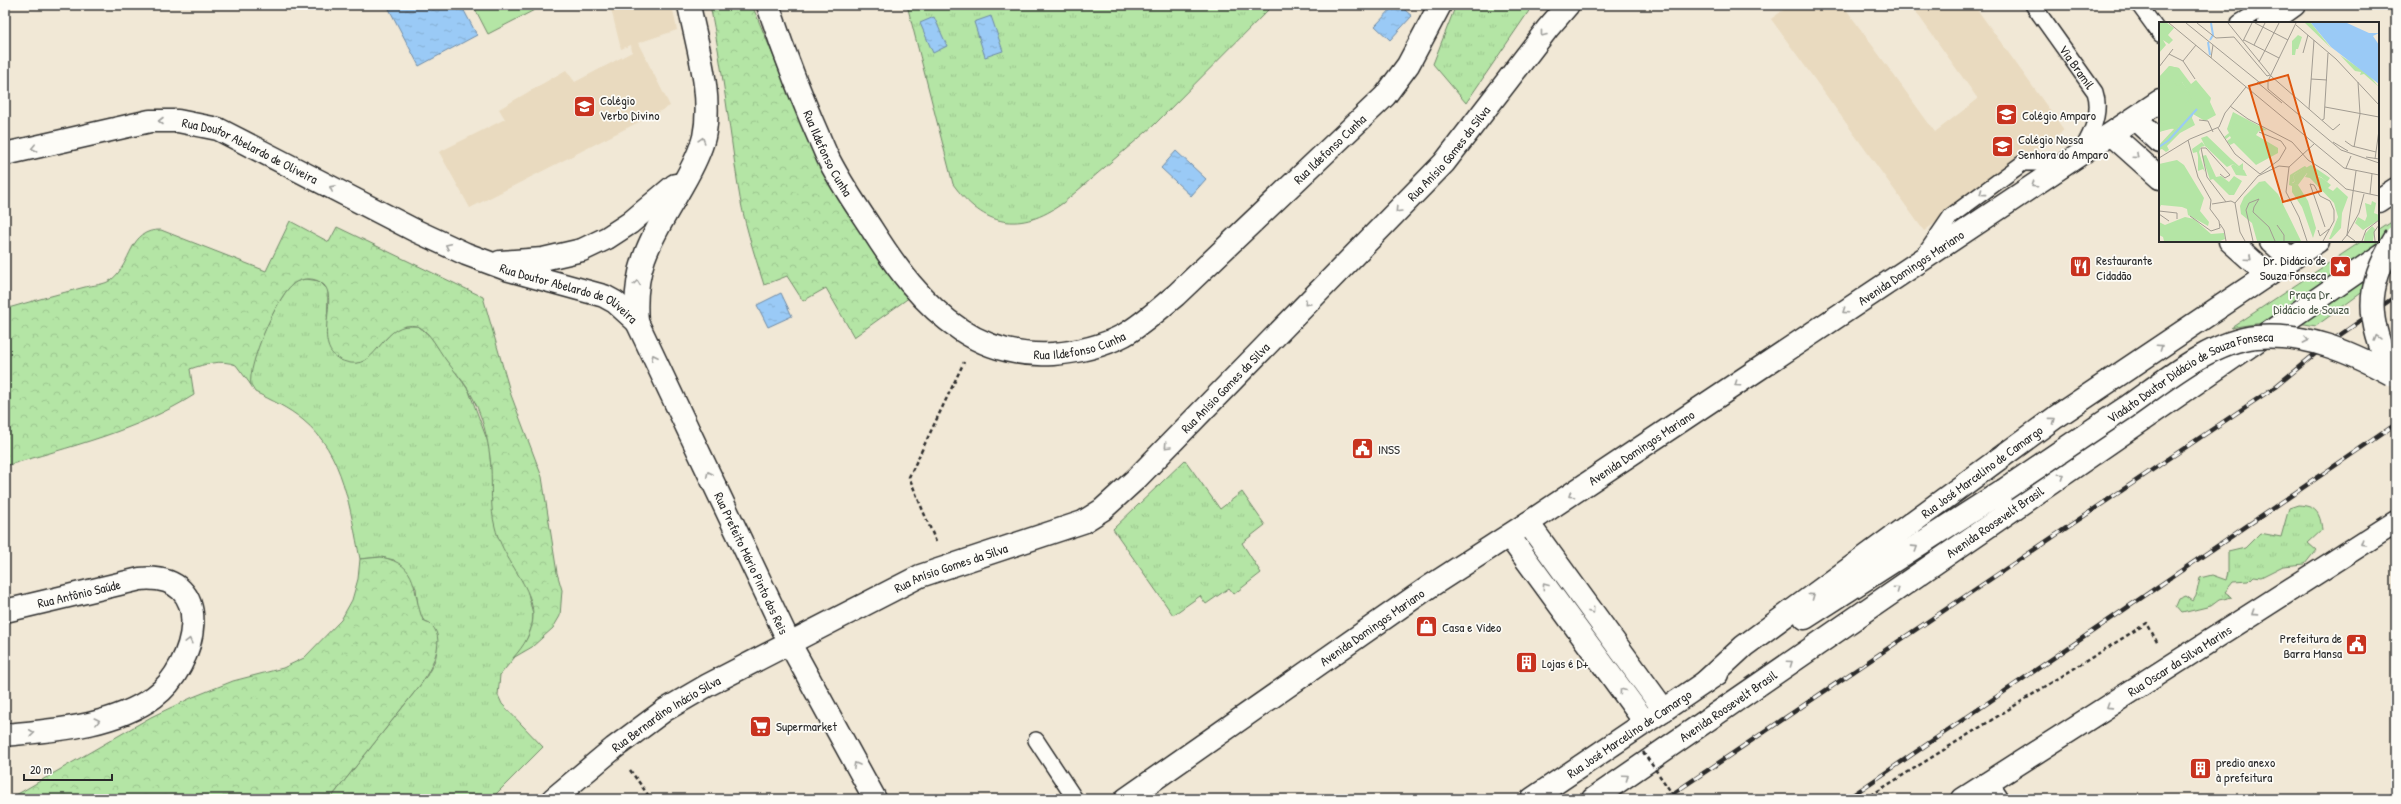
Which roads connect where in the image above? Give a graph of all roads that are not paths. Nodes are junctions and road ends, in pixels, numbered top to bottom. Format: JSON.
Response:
{"nodes":[{"id":1,"x":689,"y":5,"type":"edge"},
{"id":2,"x":768,"y":5,"type":"edge"},
{"id":3,"x":1440,"y":5,"type":"edge"},
{"id":4,"x":1568,"y":5,"type":"edge"},
{"id":5,"x":2033,"y":5,"type":"edge"},
{"id":6,"x":2139,"y":5,"type":"edge"},
{"id":7,"x":2291,"y":7,"type":"edge"},
{"id":8,"x":2241,"y":22,"type":"edge"},
{"id":9,"x":2270,"y":22,"type":"edge"},
{"id":10,"x":2159,"y":33,"type":"edge"},
{"id":11,"x":2159,"y":102,"type":"edge"},
{"id":12,"x":2135,"y":119,"type":"junction"},
{"id":13,"x":2112,"y":135,"type":"junction"},
{"id":14,"x":2159,"y":141,"type":"edge"},
{"id":15,"x":5,"y":154,"type":"edge"},
{"id":16,"x":2072,"y":160,"type":"junction"},
{"id":17,"x":690,"y":170,"type":"junction"},
{"id":18,"x":2159,"y":177,"type":"edge"},
{"id":19,"x":2396,"y":189,"type":"edge"},
{"id":20,"x":2379,"y":200,"type":"edge"},
{"id":21,"x":2396,"y":237,"type":"edge"},
{"id":22,"x":2231,"y":242,"type":"edge"},
{"id":23,"x":2272,"y":242,"type":"edge"},
{"id":24,"x":2316,"y":242,"type":"edge"},
{"id":25,"x":2396,"y":245,"type":"edge"},
{"id":26,"x":2291,"y":258,"type":"junction"},
{"id":27,"x":479,"y":260,"type":"junction"},
{"id":28,"x":2267,"y":274,"type":"junction"},
{"id":29,"x":638,"y":322,"type":"junction"},
{"id":30,"x":2394,"y":376,"type":"edge"},
{"id":31,"x":2004,"y":490,"type":"joint"},
{"id":32,"x":2396,"y":522,"type":"edge"},
{"id":33,"x":1528,"y":523,"type":"junction"},
{"id":34,"x":1509,"y":536,"type":"junction"},
{"id":35,"x":5,"y":612,"type":"edge"},
{"id":36,"x":789,"y":642,"type":"junction"},
{"id":37,"x":1705,"y":682,"type":"junction"},
{"id":38,"x":1664,"y":710,"type":"junction"},
{"id":39,"x":1645,"y":722,"type":"junction"},
{"id":40,"x":5,"y":735,"type":"edge"},
{"id":41,"x":1036,"y":740,"type":"dead end"},
{"id":42,"x":1992,"y":791,"type":"edge"},
{"id":43,"x":1133,"y":797,"type":"edge"},
{"id":44,"x":553,"y":799,"type":"edge"},
{"id":45,"x":875,"y":799,"type":"edge"},
{"id":46,"x":1075,"y":799,"type":"edge"},
{"id":47,"x":1532,"y":799,"type":"edge"},
{"id":48,"x":1593,"y":799,"type":"edge"},
{"id":49,"x":1963,"y":799,"type":"edge"}],
"edges":[{"from":17,"to":1,"type":"street","name":"Rua Doutor Abelardo de Oliveira","one_way":true},
{"from":2,"to":3,"type":"street","name":"Rua Ildefonso Cunha"},
{"from":4,"to":36,"type":"street","name":"Rua Anísio Gomes da Silva","one_way":true},
{"from":5,"to":16,"type":"lane","name":"Via Bramil"},
{"from":6,"to":10,"type":"lane"},
{"from":7,"to":8,"type":"lane"},
{"from":7,"to":9,"type":"street"},
{"from":11,"to":12,"type":"street","name":"Avenida Domingos Mariano"},
{"from":12,"to":13,"type":"street","name":"Avenida Domingos Mariano"},
{"from":12,"to":14,"type":"street"},
{"from":13,"to":16,"type":"street","name":"Avenida Domingos Mariano"},
{"from":13,"to":18,"type":"street","one_way":true},
{"from":27,"to":15,"type":"street","name":"Rua Doutor Abelardo de Oliveira","one_way":true},
{"from":16,"to":33,"type":"street","name":"Avenida Domingos Mariano","one_way":true},
{"from":17,"to":27,"type":"street","name":"Rua Doutor Abelardo de Oliveira"},
{"from":29,"to":17,"type":"street","name":"Rua Doutor Abelardo de Oliveira","one_way":true},
{"from":19,"to":20,"type":"street"},
{"from":30,"to":21,"type":"street","name":"Viaduto Doutor Didácio de Souza Fonseca","one_way":true,"bridge":true},
{"from":22,"to":28,"type":"street","one_way":true},
{"from":23,"to":26,"type":"street"},
{"from":24,"to":26,"type":"street","name":"Rua José Marcelino de Camargo"},
{"from":48,"to":25,"type":"street","name":"Avenida Roosevelt Brasil","one_way":true},
{"from":26,"to":28,"type":"street","name":"Rua José Marcelino de Camargo"},
{"from":27,"to":29,"type":"street","name":"Rua Doutor Abelardo de Oliveira"},
{"from":37,"to":28,"type":"street","name":"Rua José Marcelino de Camargo","one_way":true},
{"from":36,"to":29,"type":"street","name":"Rua Prefeito Mário Pinto dos Reis","one_way":true},
{"from":31,"to":30,"type":"street","name":"Viaduto Doutor Didácio de Souza Fonseca","one_way":true,"bridge":true},
{"from":37,"to":31,"type":"street","name":"Rua José Marcelino de Camargo","one_way":true},
{"from":32,"to":42,"type":"street","name":"Rua Oscar da Silva Marins","one_way":true},
{"from":33,"to":34,"type":"street","name":"Avenida Domingos Mariano"},
{"from":33,"to":38,"type":"street","one_way":true},
{"from":39,"to":34,"type":"street","one_way":true},
{"from":34,"to":43,"type":"street","name":"Avenida Domingos Mariano"},
{"from":40,"to":35,"type":"street","name":"Rua Antônio Saúde","one_way":true},
{"from":36,"to":44,"type":"street","name":"Rua Bernardino Inácio Silva"},
{"from":45,"to":36,"type":"street","name":"Rua Prefeito Mário Pinto dos Reis","one_way":true},
{"from":37,"to":38,"type":"street","name":"Rua José Marcelino de Camargo"},
{"from":38,"to":39,"type":"street","name":"Rua José Marcelino de Camargo"},
{"from":39,"to":47,"type":"street","name":"Rua José Marcelino de Camargo"},
{"from":41,"to":46,"type":"lane"},
{"from":42,"to":49,"type":"street","name":"Rua Oscar da Silva Marins"}]}
